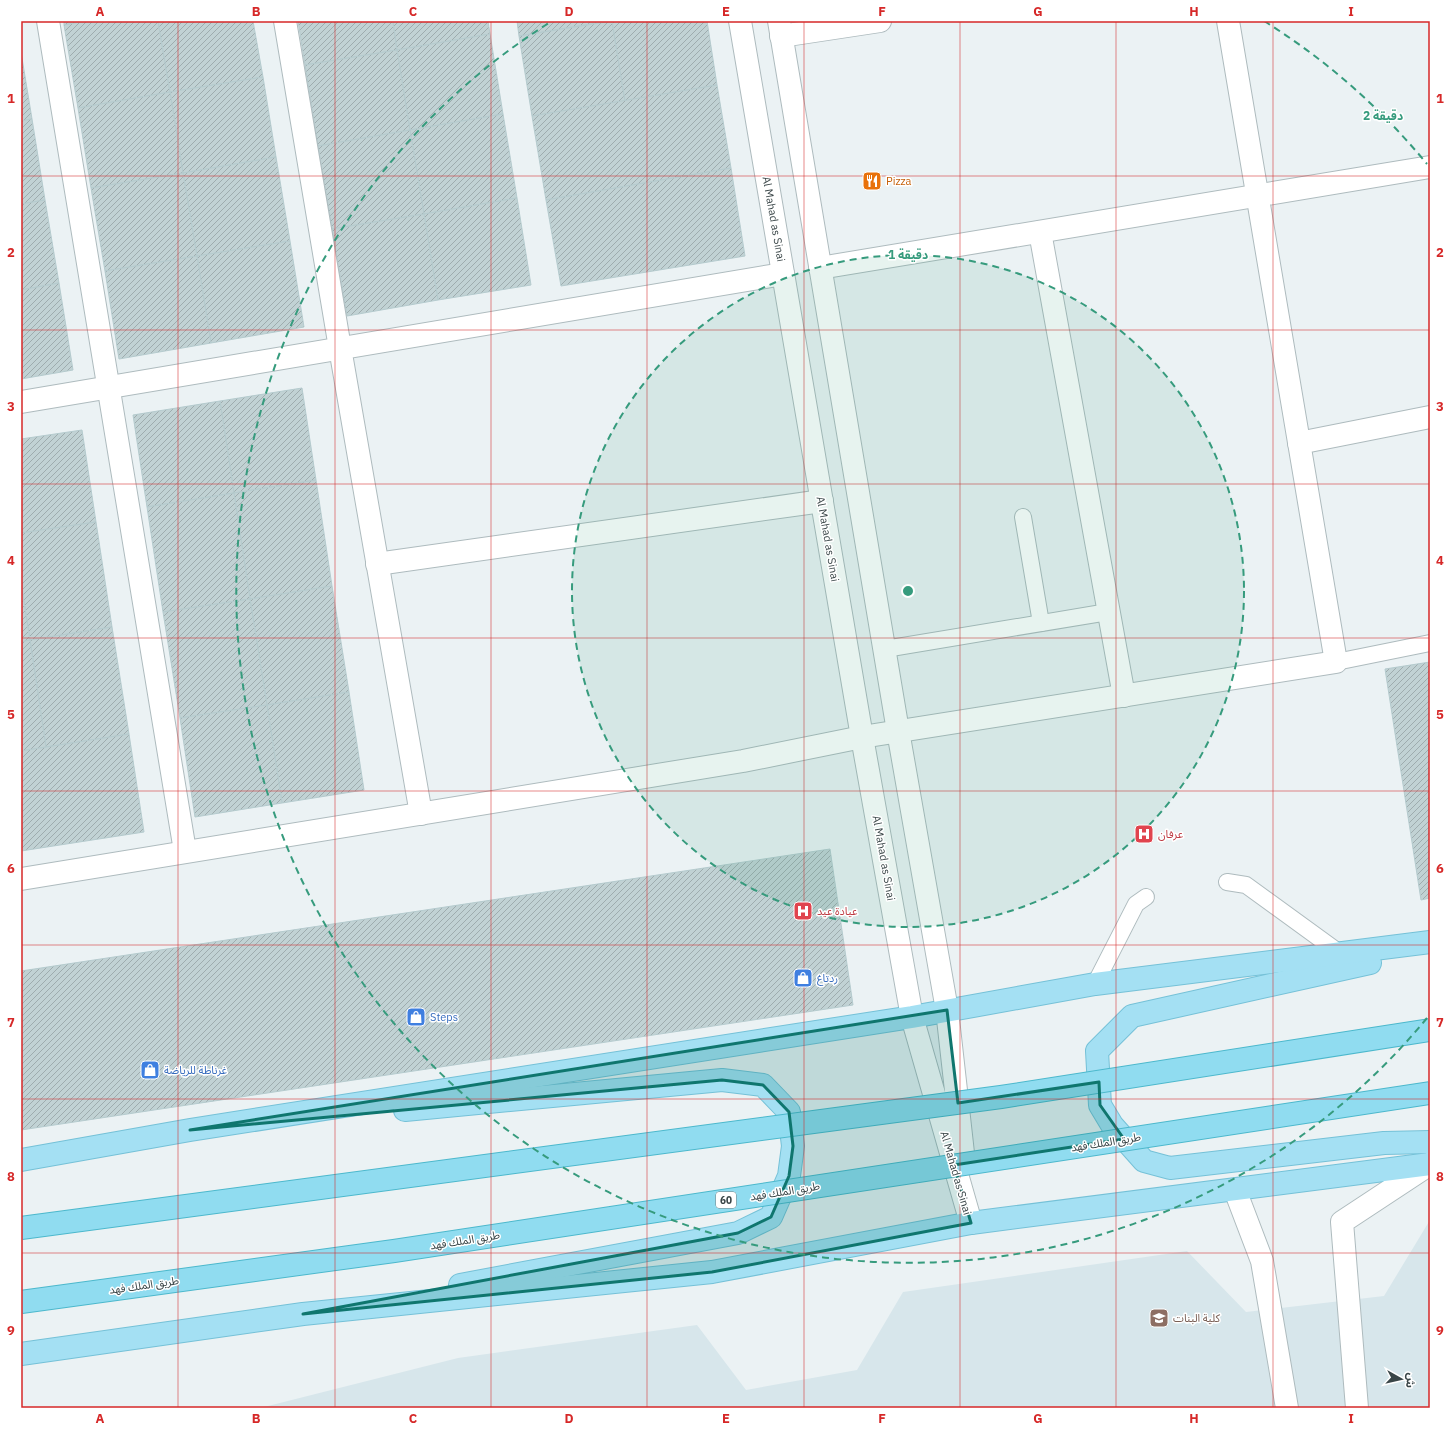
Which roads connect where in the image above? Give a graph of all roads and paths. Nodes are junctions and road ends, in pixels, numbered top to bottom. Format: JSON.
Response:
{"nodes":[{"id":1,"x":48,"y":21,"type":"edge"},
{"id":2,"x":285,"y":21,"type":"edge"},
{"id":3,"x":740,"y":21,"type":"edge"},
{"id":4,"x":880,"y":21,"type":"edge"},
{"id":5,"x":1228,"y":21,"type":"edge"},
{"id":6,"x":780,"y":28,"type":"edge"},
{"id":7,"x":1430,"y":167,"type":"edge"},
{"id":8,"x":1258,"y":196,"type":"junction"},
{"id":9,"x":1040,"y":232,"type":"junction"},
{"id":10,"x":820,"y":268,"type":"junction"},
{"id":11,"x":783,"y":274,"type":"junction"},
{"id":12,"x":340,"y":348,"type":"junction"},
{"id":13,"x":108,"y":387,"type":"junction"},
{"id":14,"x":21,"y":402,"type":"edge"},
{"id":15,"x":1430,"y":417,"type":"edge"},
{"id":16,"x":1299,"y":443,"type":"junction"},
{"id":17,"x":822,"y":501,"type":"junction"},
{"id":18,"x":1023,"y":517,"type":"dead end"},
{"id":19,"x":377,"y":564,"type":"junction"},
{"id":20,"x":1108,"y":612,"type":"junction"},
{"id":21,"x":1041,"y":623,"type":"junction"},
{"id":22,"x":1430,"y":643,"type":"edge"},
{"id":23,"x":885,"y":649,"type":"junction"},
{"id":24,"x":1336,"y":662,"type":"junction"},
{"id":25,"x":1124,"y":696,"type":"junction"},
{"id":26,"x":898,"y":731,"type":"junction"},
{"id":27,"x":862,"y":737,"type":"junction"},
{"id":28,"x":421,"y":814,"type":"junction"},
{"id":29,"x":185,"y":851,"type":"junction"},
{"id":30,"x":21,"y":879,"type":"edge"},
{"id":31,"x":1227,"y":882,"type":"dead end"},
{"id":32,"x":1146,"y":897,"type":"dead end"},
{"id":33,"x":1430,"y":942,"type":"edge"},
{"id":34,"x":1430,"y":949,"type":"edge"},
{"id":35,"x":1341,"y":954,"type":"junction"},
{"id":36,"x":1095,"y":984,"type":"junction"},
{"id":37,"x":947,"y":1010,"type":"junction"},
{"id":38,"x":912,"y":1017,"type":"junction"},
{"id":39,"x":1430,"y":1030,"type":"edge"},
{"id":40,"x":1430,"y":1093,"type":"edge"},
{"id":41,"x":190,"y":1130,"type":"junction"},
{"id":42,"x":1430,"y":1142,"type":"edge"},
{"id":43,"x":21,"y":1160,"type":"edge"},
{"id":44,"x":1430,"y":1164,"type":"edge"},
{"id":45,"x":1235,"y":1190,"type":"junction"},
{"id":46,"x":971,"y":1223,"type":"junction"},
{"id":47,"x":21,"y":1228,"type":"edge"},
{"id":48,"x":21,"y":1302,"type":"edge"},
{"id":49,"x":303,"y":1314,"type":"junction"},
{"id":50,"x":21,"y":1354,"type":"edge"},
{"id":51,"x":1287,"y":1408,"type":"edge"},
{"id":52,"x":1356,"y":1408,"type":"edge"}],
"edges":[{"from":1,"to":13,"type":"street"},
{"from":2,"to":12,"type":"street"},
{"from":3,"to":11,"type":"street","name":"Al Mahad as Sinai"},
{"from":4,"to":6,"type":"street"},
{"from":5,"to":8,"type":"street"},
{"from":6,"to":10,"type":"street","name":"Al Mahad as Sinai"},
{"from":7,"to":8,"type":"street"},
{"from":8,"to":9,"type":"street"},
{"from":8,"to":16,"type":"street"},
{"from":9,"to":10,"type":"street"},
{"from":9,"to":20,"type":"street"},
{"from":10,"to":23,"type":"street","name":"Al Mahad as Sinai"},
{"from":11,"to":12,"type":"street"},
{"from":11,"to":17,"type":"street","name":"Al Mahad as Sinai"},
{"from":12,"to":13,"type":"street"},
{"from":12,"to":19,"type":"street"},
{"from":13,"to":14,"type":"street"},
{"from":13,"to":29,"type":"street"},
{"from":15,"to":16,"type":"street"},
{"from":16,"to":24,"type":"street"},
{"from":17,"to":19,"type":"street"},
{"from":17,"to":27,"type":"street","name":"Al Mahad as Sinai"},
{"from":18,"to":21,"type":"lane"},
{"from":19,"to":28,"type":"street"},
{"from":20,"to":21,"type":"lane"},
{"from":20,"to":25,"type":"street"},
{"from":21,"to":23,"type":"lane"},
{"from":22,"to":24,"type":"lane"},
{"from":23,"to":26,"type":"street","name":"Al Mahad as Sinai"},
{"from":24,"to":25,"type":"street"},
{"from":25,"to":26,"type":"street"},
{"from":26,"to":27,"type":"street"},
{"from":26,"to":37,"type":"street","name":"Al Mahad as Sinai"},
{"from":27,"to":28,"type":"street"},
{"from":27,"to":38,"type":"street","name":"Al Mahad as Sinai"},
{"from":28,"to":29,"type":"street"},
{"from":29,"to":30,"type":"street"},
{"from":31,"to":35,"type":"lane"},
{"from":32,"to":36,"type":"lane"},
{"from":33,"to":35,"type":"main road"},
{"from":34,"to":42,"type":"main road"},
{"from":35,"to":36,"type":"main road"},
{"from":36,"to":37,"type":"main road"},
{"from":37,"to":38,"type":"main road"},
{"from":37,"to":46,"type":"street","name":"Al Mahad as Sinai"},
{"from":38,"to":41,"type":"main road"},
{"from":38,"to":46,"type":"street","name":"Al Mahad as Sinai"},
{"from":39,"to":47,"type":"highway","bridge":true},
{"from":40,"to":48,"type":"highway","name":"طريق الملك فهد","number":"60","bridge":true},
{"from":41,"to":43,"type":"main road"},
{"from":41,"to":49,"type":"main road"},
{"from":44,"to":45,"type":"main road"},
{"from":44,"to":52,"type":"street"},
{"from":45,"to":46,"type":"main road"},
{"from":45,"to":51,"type":"street"},
{"from":46,"to":49,"type":"main road"},
{"from":49,"to":50,"type":"main road"}]}
